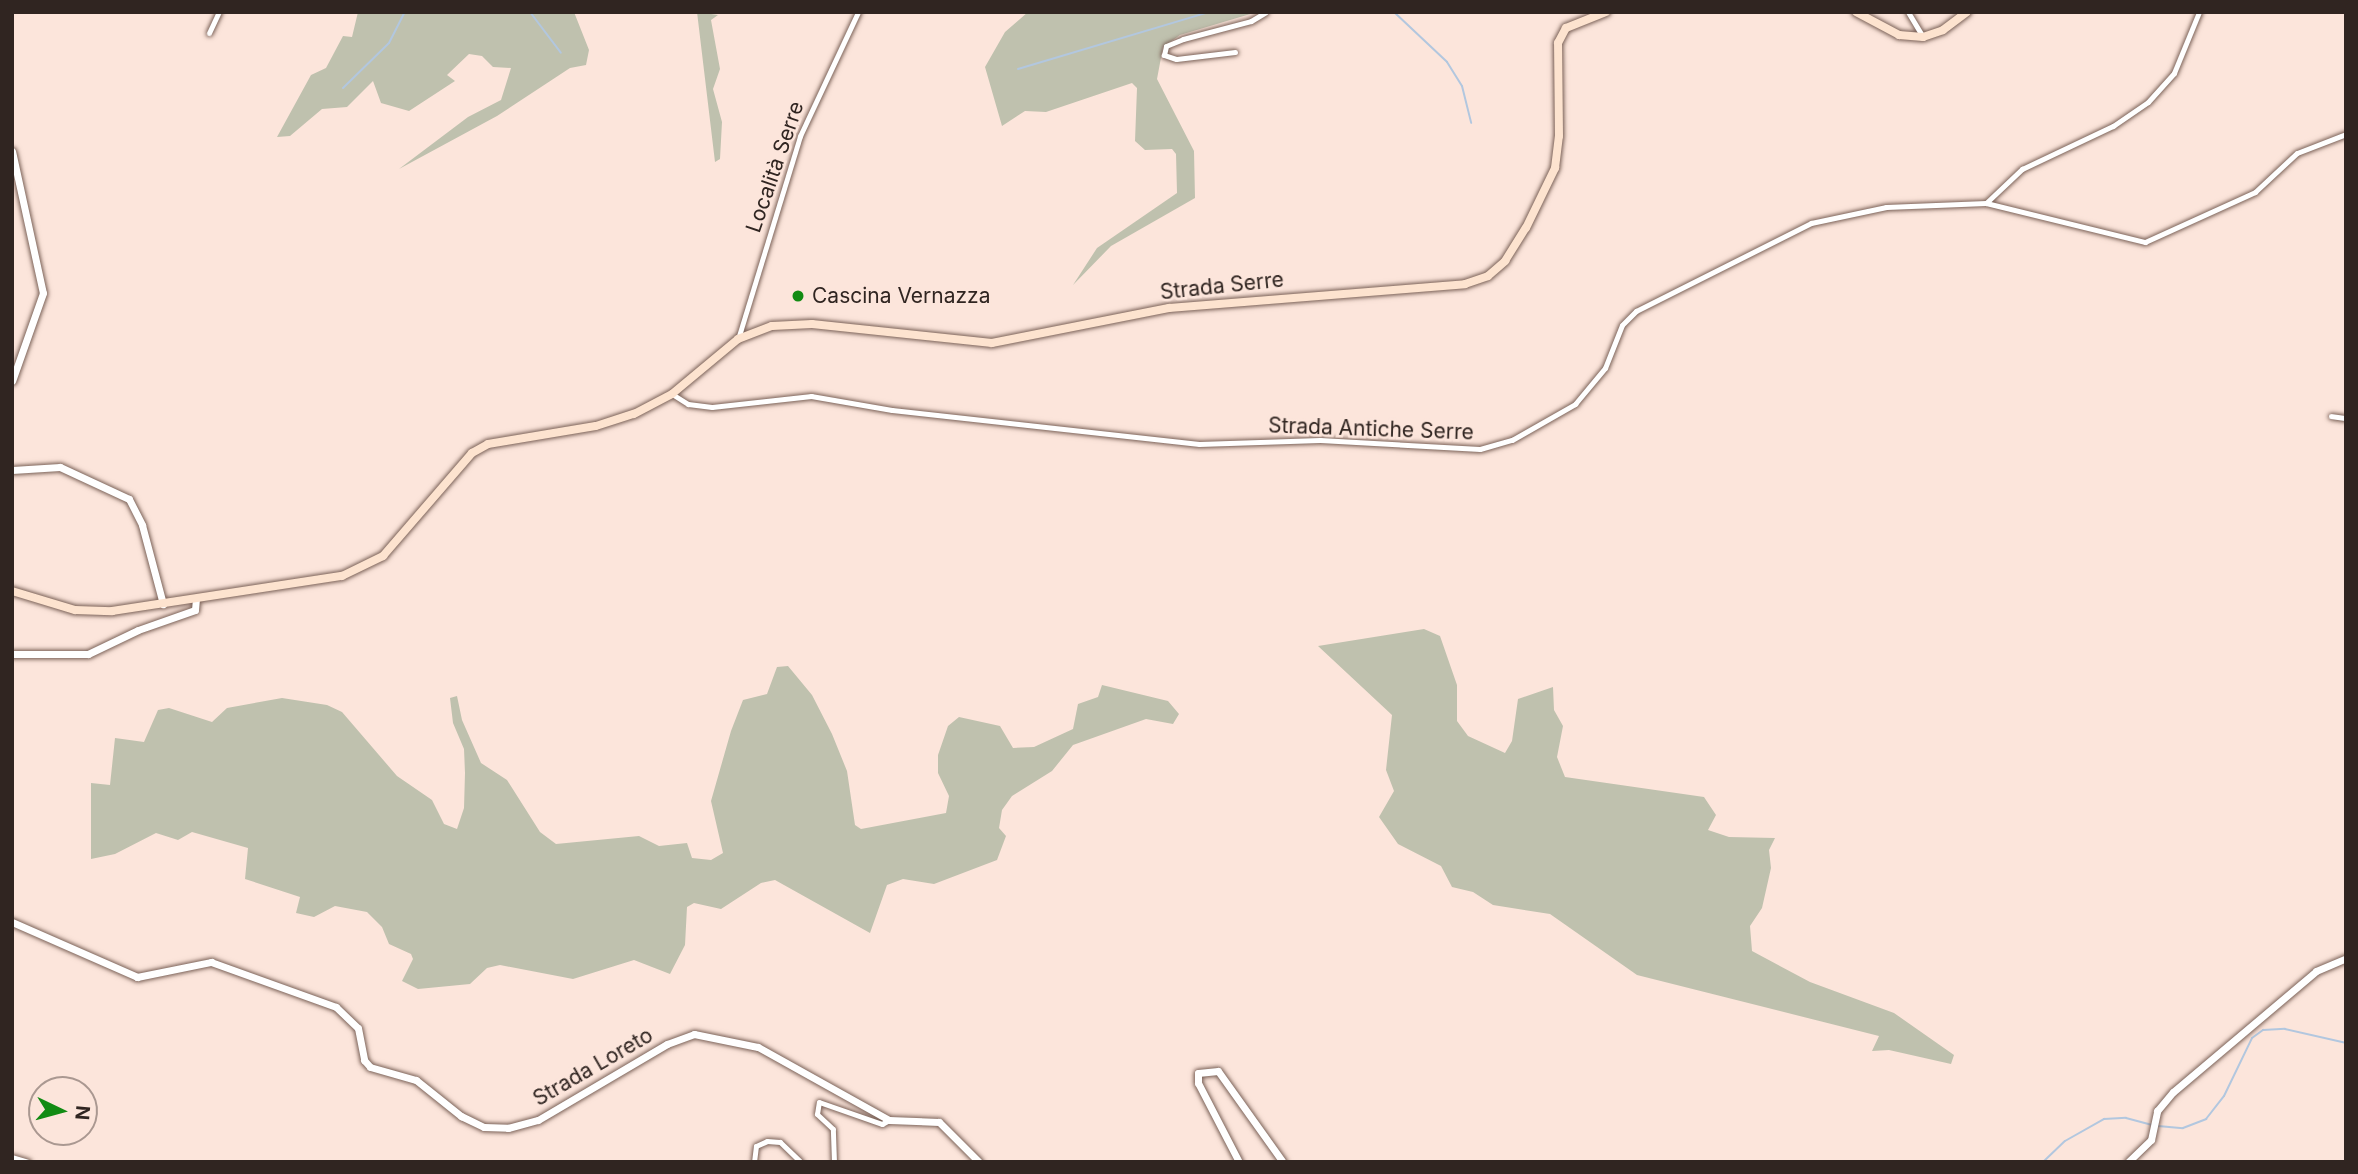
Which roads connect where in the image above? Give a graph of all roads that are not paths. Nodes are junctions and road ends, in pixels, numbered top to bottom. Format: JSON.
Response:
{"nodes":[{"id":1,"x":219,"y":12,"type":"edge"},
{"id":2,"x":858,"y":12,"type":"edge"},
{"id":3,"x":1266,"y":12,"type":"edge"},
{"id":4,"x":1606,"y":12,"type":"edge"},
{"id":5,"x":1856,"y":12,"type":"edge"},
{"id":6,"x":1908,"y":12,"type":"edge"},
{"id":7,"x":1967,"y":12,"type":"edge"},
{"id":8,"x":2199,"y":12,"type":"edge"},
{"id":9,"x":209,"y":33,"type":"dead end"},
{"id":10,"x":1923,"y":37,"type":"junction"},
{"id":11,"x":1235,"y":52,"type":"dead end"},
{"id":12,"x":2346,"y":134,"type":"edge"},
{"id":13,"x":12,"y":151,"type":"edge"},
{"id":14,"x":1986,"y":203,"type":"junction"},
{"id":15,"x":738,"y":339,"type":"junction"},
{"id":16,"x":12,"y":381,"type":"edge"},
{"id":17,"x":672,"y":394,"type":"junction"},
{"id":18,"x":2331,"y":416,"type":"dead end"},
{"id":19,"x":2346,"y":418,"type":"edge"},
{"id":20,"x":12,"y":470,"type":"edge"},
{"id":21,"x":12,"y":591,"type":"edge"},
{"id":22,"x":196,"y":599,"type":"junction"},
{"id":23,"x":163,"y":604,"type":"junction"},
{"id":24,"x":12,"y":654,"type":"edge"},
{"id":25,"x":12,"y":922,"type":"edge"},
{"id":26,"x":2346,"y":958,"type":"edge"},
{"id":27,"x":890,"y":1120,"type":"junction"},
{"id":28,"x":12,"y":1157,"type":"edge"},
{"id":29,"x":28,"y":1162,"type":"edge"},
{"id":30,"x":754,"y":1162,"type":"edge"},
{"id":31,"x":801,"y":1162,"type":"edge"},
{"id":32,"x":834,"y":1162,"type":"edge"},
{"id":33,"x":979,"y":1162,"type":"edge"},
{"id":34,"x":1239,"y":1162,"type":"edge"},
{"id":35,"x":1283,"y":1162,"type":"edge"},
{"id":36,"x":2129,"y":1162,"type":"edge"}],
"edges":[{"from":1,"to":9,"type":"street"},
{"from":2,"to":15,"type":"street","name":"Località Serre"},
{"from":3,"to":11,"type":"street"},
{"from":4,"to":15,"type":"main road","name":"Strada Serre"},
{"from":5,"to":10,"type":"main road"},
{"from":6,"to":10,"type":"street"},
{"from":7,"to":10,"type":"main road"},
{"from":8,"to":14,"type":"street"},
{"from":12,"to":14,"type":"street","name":"Strada Antiche Serre"},
{"from":13,"to":16,"type":"street"},
{"from":14,"to":17,"type":"street","name":"Strada Antiche Serre"},
{"from":15,"to":17,"type":"main road","name":"Strada Serre"},
{"from":17,"to":22,"type":"main road","name":"Strada Serre"},
{"from":18,"to":19,"type":"street"},
{"from":20,"to":23,"type":"street"},
{"from":21,"to":23,"type":"main road","name":"Strada Serre"},
{"from":22,"to":23,"type":"main road","name":"Strada Serre"},
{"from":22,"to":24,"type":"street"},
{"from":25,"to":27,"type":"street","name":"Strada Loreto"},
{"from":26,"to":36,"type":"street"},
{"from":27,"to":32,"type":"street"},
{"from":27,"to":33,"type":"street","name":"Strada Loreto"},
{"from":28,"to":29,"type":"street"},
{"from":30,"to":31,"type":"street"},
{"from":34,"to":35,"type":"street"}]}
